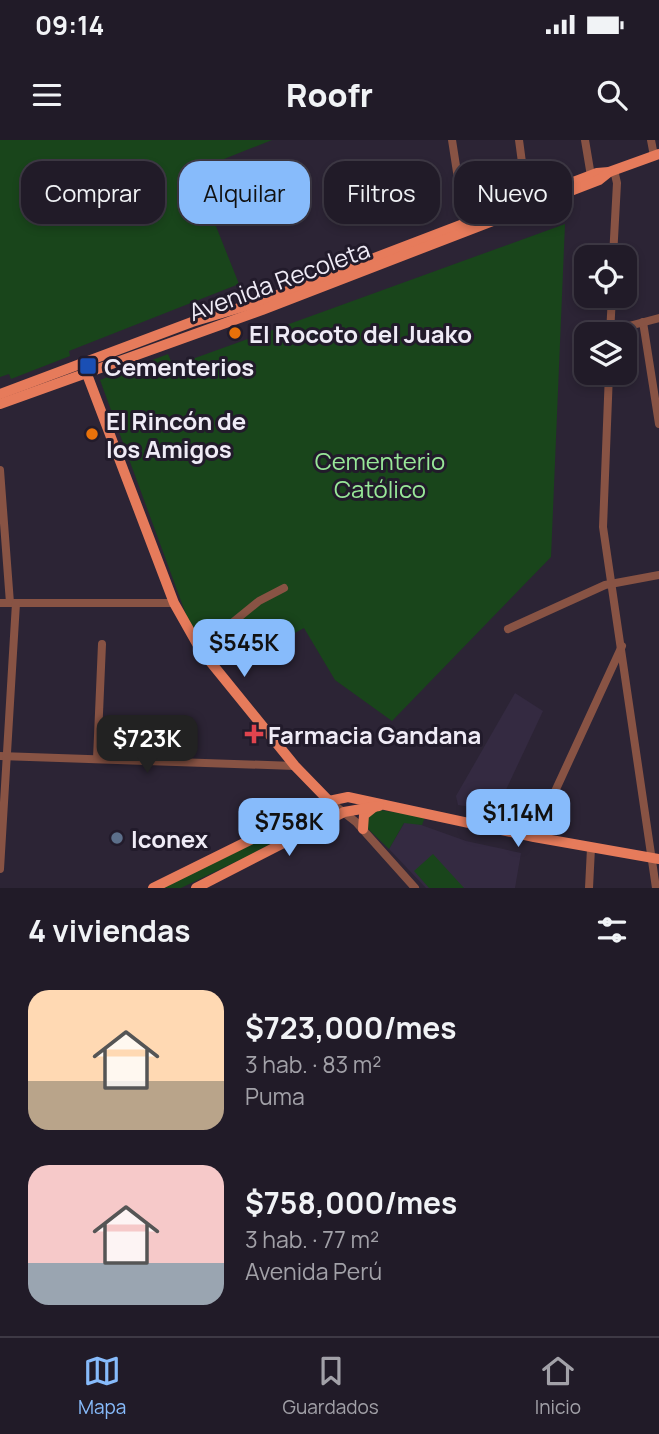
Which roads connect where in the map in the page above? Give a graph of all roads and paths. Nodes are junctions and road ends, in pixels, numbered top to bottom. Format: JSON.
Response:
{"nodes":[{"id":1,"x":452,"y":140,"type":"edge"},
{"id":2,"x":519,"y":140,"type":"edge"},
{"id":3,"x":585,"y":140,"type":"edge"},
{"id":4,"x":651,"y":140,"type":"edge"},
{"id":5,"x":656,"y":155,"type":"edge"},
{"id":6,"x":455,"y":161,"type":"edge"},
{"id":7,"x":522,"y":161,"type":"edge"},
{"id":8,"x":611,"y":171,"type":"junction"},
{"id":9,"x":591,"y":176,"type":"junction"},
{"id":10,"x":572,"y":183,"type":"edge"},
{"id":11,"x":465,"y":224,"type":"edge"},
{"id":12,"x":614,"y":245,"type":"edge"},
{"id":13,"x":659,"y":318,"type":"edge"},
{"id":14,"x":643,"y":322,"type":"junction"},
{"id":15,"x":637,"y":324,"type":"edge"},
{"id":16,"x":82,"y":362,"type":"junction"},
{"id":17,"x":86,"y":373,"type":"junction"},
{"id":18,"x":607,"y":385,"type":"edge"},
{"id":19,"x":0,"y":394,"type":"edge"},
{"id":20,"x":0,"y":404,"type":"edge"},
{"id":21,"x":659,"y":424,"type":"edge"},
{"id":22,"x":0,"y":472,"type":"edge"},
{"id":23,"x":2,"y":535,"type":"edge"},
{"id":24,"x":659,"y":576,"type":"edge"},
{"id":25,"x":611,"y":583,"type":"junction"},
{"id":26,"x":284,"y":588,"type":"dead end"},
{"id":27,"x":0,"y":603,"type":"edge"},
{"id":28,"x":13,"y":603,"type":"junction"},
{"id":29,"x":174,"y":603,"type":"junction"},
{"id":30,"x":508,"y":629,"type":"dead end"},
{"id":31,"x":102,"y":644,"type":"dead end"},
{"id":32,"x":621,"y":646,"type":"junction"},
{"id":33,"x":200,"y":649,"type":"junction"},
{"id":34,"x":4,"y":756,"type":"edge"},
{"id":35,"x":97,"y":759,"type":"junction"},
{"id":36,"x":295,"y":766,"type":"junction"},
{"id":37,"x":329,"y":801,"type":"junction"},
{"id":38,"x":379,"y":806,"type":"junction"},
{"id":39,"x":344,"y":811,"type":"junction"},
{"id":40,"x":313,"y":828,"type":"junction"},
{"id":41,"x":363,"y":829,"type":"junction"},
{"id":42,"x":534,"y":837,"type":"junction"},
{"id":43,"x":591,"y":848,"type":"junction"},
{"id":44,"x":656,"y":858,"type":"edge"},
{"id":45,"x":0,"y":869,"type":"edge"},
{"id":46,"x":153,"y":888,"type":"edge"},
{"id":47,"x":196,"y":888,"type":"edge"},
{"id":48,"x":415,"y":888,"type":"edge"},
{"id":49,"x":589,"y":888,"type":"edge"},
{"id":50,"x":656,"y":888,"type":"edge"}],
"edges":[{"from":1,"to":6,"type":"street"},
{"from":2,"to":7,"type":"street"},
{"from":3,"to":9,"type":"street"},
{"from":4,"to":5,"type":"street"},
{"from":5,"to":8,"type":"main road","name":"Avenida Recoleta"},
{"from":8,"to":9,"type":"main road","name":"Avenida Recoleta"},
{"from":8,"to":12,"type":"street"},
{"from":8,"to":17,"type":"main road","name":"Avenida Recoleta"},
{"from":9,"to":10,"type":"main road","name":"Avenida Recoleta"},
{"from":11,"to":16,"type":"main road","name":"Avenida Recoleta"},
{"from":13,"to":14,"type":"street"},
{"from":14,"to":15,"type":"street"},
{"from":14,"to":21,"type":"street"},
{"from":16,"to":17,"type":"main road"},
{"from":16,"to":19,"type":"main road","name":"Avenida Recoleta"},
{"from":17,"to":20,"type":"main road","name":"Avenida Recoleta"},
{"from":17,"to":29,"type":"main road"},
{"from":18,"to":25,"type":"street"},
{"from":22,"to":23,"type":"street"},
{"from":23,"to":28,"type":"street"},
{"from":24,"to":25,"type":"street"},
{"from":25,"to":30,"type":"street"},
{"from":25,"to":32,"type":"street"},
{"from":26,"to":33,"type":"street"},
{"from":27,"to":28,"type":"street"},
{"from":28,"to":29,"type":"street"},
{"from":28,"to":34,"type":"street"},
{"from":29,"to":33,"type":"main road"},
{"from":31,"to":35,"type":"street"},
{"from":32,"to":42,"type":"street"},
{"from":32,"to":44,"type":"street"},
{"from":33,"to":36,"type":"main road"},
{"from":34,"to":35,"type":"street"},
{"from":34,"to":45,"type":"street"},
{"from":35,"to":36,"type":"street"},
{"from":36,"to":37,"type":"main road"},
{"from":37,"to":38,"type":"main road"},
{"from":37,"to":39,"type":"street"},
{"from":37,"to":40,"type":"main road"},
{"from":37,"to":46,"type":"main road"},
{"from":38,"to":39,"type":"main road"},
{"from":38,"to":41,"type":"main road"},
{"from":38,"to":42,"type":"main road"},
{"from":39,"to":40,"type":"main road"},
{"from":39,"to":41,"type":"street"},
{"from":40,"to":47,"type":"main road"},
{"from":41,"to":48,"type":"street"},
{"from":42,"to":43,"type":"main road"},
{"from":43,"to":44,"type":"main road"},
{"from":43,"to":49,"type":"street"},
{"from":44,"to":50,"type":"street"}]}
